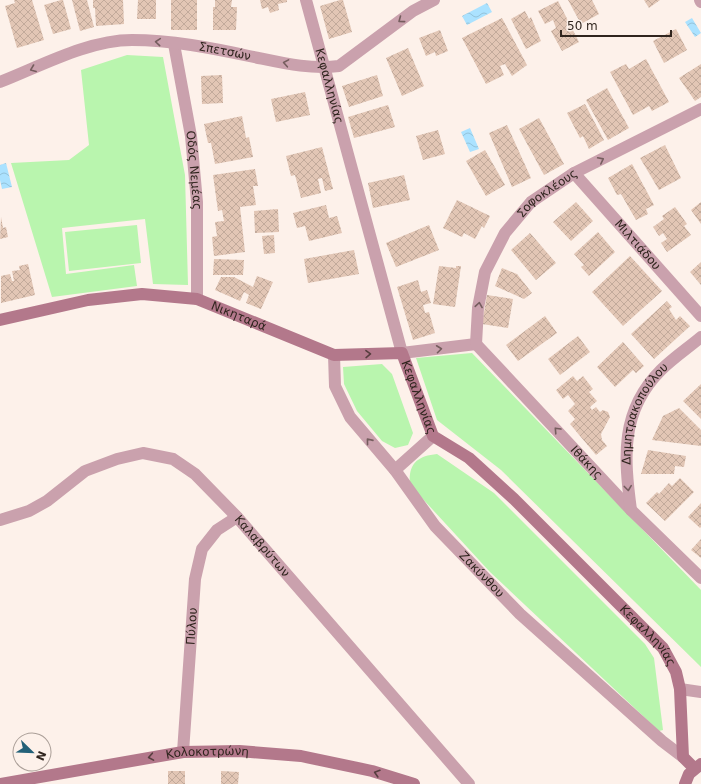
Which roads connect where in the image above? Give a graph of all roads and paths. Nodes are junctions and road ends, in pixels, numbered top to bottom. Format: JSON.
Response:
{"nodes":[{"id":1,"x":306,"y":0,"type":"edge"},
{"id":2,"x":434,"y":0,"type":"edge"},
{"id":3,"x":174,"y":44,"type":"junction"},
{"id":4,"x":324,"y":68,"type":"junction"},
{"id":5,"x":0,"y":82,"type":"edge"},
{"id":6,"x":701,"y":109,"type":"edge"},
{"id":7,"x":574,"y":173,"type":"junction"},
{"id":8,"x":197,"y":299,"type":"junction"},
{"id":9,"x":701,"y":316,"type":"edge"},
{"id":10,"x":0,"y":320,"type":"edge"},
{"id":11,"x":701,"y":337,"type":"edge"},
{"id":12,"x":476,"y":344,"type":"junction"},
{"id":13,"x":402,"y":353,"type":"junction"},
{"id":14,"x":334,"y":355,"type":"junction"},
{"id":15,"x":433,"y":436,"type":"junction"},
{"id":16,"x":395,"y":470,"type":"junction"},
{"id":17,"x":631,"y":510,"type":"junction"},
{"id":18,"x":237,"y":517,"type":"junction"},
{"id":19,"x":0,"y":520,"type":"edge"},
{"id":20,"x":701,"y":578,"type":"edge"},
{"id":21,"x":680,"y":689,"type":"junction"},
{"id":22,"x":701,"y":692,"type":"edge"},
{"id":23,"x":183,"y":752,"type":"junction"},
{"id":24,"x":683,"y":757,"type":"junction"},
{"id":25,"x":697,"y":766,"type":"edge"},
{"id":26,"x":0,"y":784,"type":"edge"},
{"id":27,"x":414,"y":784,"type":"edge"},
{"id":28,"x":469,"y":784,"type":"edge"},
{"id":29,"x":685,"y":784,"type":"edge"}],
"edges":[{"from":1,"to":4,"type":"street","name":"Κεφαλληνίας"},
{"from":2,"to":4,"type":"street","name":"Σπετσών","one_way":true},
{"from":4,"to":3,"type":"street","name":"Σπετσών","one_way":true},
{"from":3,"to":5,"type":"street","name":"Σπετσών","one_way":true},
{"from":3,"to":8,"type":"street","name":"Οδóς Νεμέας"},
{"from":4,"to":13,"type":"street","name":"Κεφαλληνίας"},
{"from":7,"to":6,"type":"street","name":"Σοφοκλέους","one_way":true},
{"from":7,"to":9,"type":"street","name":"Μιλτιάδου"},
{"from":12,"to":7,"type":"street","name":"Σοφοκλέους","one_way":true},
{"from":8,"to":10,"type":"street","name":"Νικηταρά"},
{"from":8,"to":14,"type":"street","name":"Νικηταρά"},
{"from":11,"to":17,"type":"street","name":"Δημητρακοπούλου","one_way":true},
{"from":13,"to":12,"type":"street","name":"Νικηταρά","one_way":true},
{"from":17,"to":12,"type":"street","name":"Ιθάκης","one_way":true},
{"from":14,"to":13,"type":"street","name":"Νικηταρά","one_way":true},
{"from":13,"to":15,"type":"street","name":"Κεφαλληνίας"},
{"from":16,"to":14,"type":"street","name":"Ζακύνθου","one_way":true},
{"from":15,"to":16,"type":"street"},
{"from":15,"to":21,"type":"street","name":"Κεφαλληνίας"},
{"from":16,"to":24,"type":"street","name":"Ζακύνθου"},
{"from":17,"to":20,"type":"street","name":"Ιθάκης"},
{"from":18,"to":19,"type":"street","name":"Καλαβρύτων"},
{"from":18,"to":23,"type":"street","name":"Πύλου"},
{"from":18,"to":28,"type":"street","name":"Καλαβρύτων"},
{"from":21,"to":22,"type":"street"},
{"from":21,"to":24,"type":"street","name":"Κεφαλληνίας"},
{"from":23,"to":26,"type":"street","name":"Κολοκοτρώνη","one_way":true},
{"from":27,"to":23,"type":"street","name":"Κολοκοτρώνη","one_way":true},
{"from":24,"to":25,"type":"street"},
{"from":25,"to":29,"type":"street"}]}
